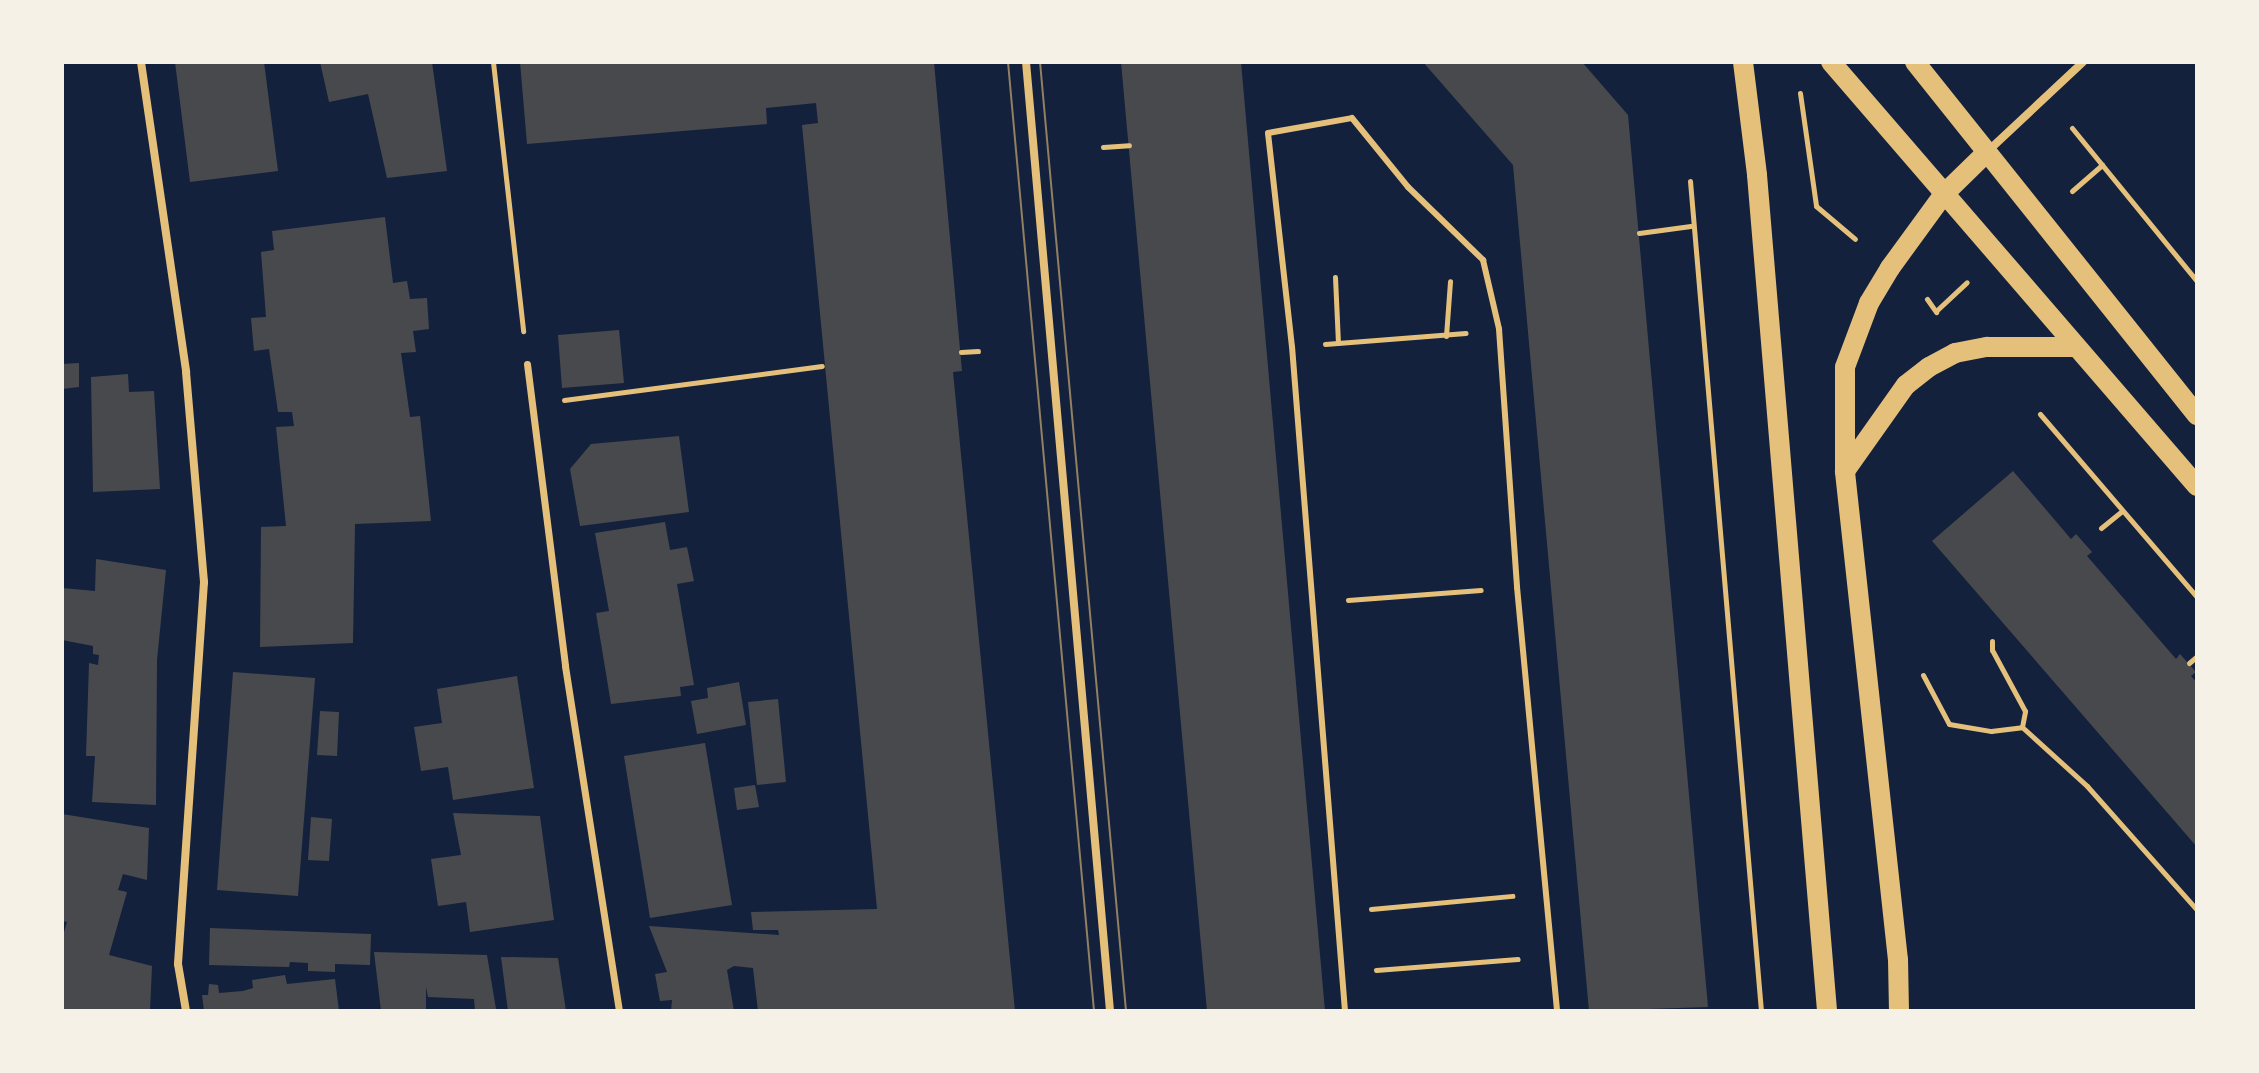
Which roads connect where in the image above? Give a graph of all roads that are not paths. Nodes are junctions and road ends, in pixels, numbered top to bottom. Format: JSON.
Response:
{"nodes":[{"id":1,"x":141,"y":62,"type":"edge"},
{"id":2,"x":1026,"y":62,"type":"edge"},
{"id":3,"x":1743,"y":62,"type":"edge"},
{"id":4,"x":1831,"y":62,"type":"edge"},
{"id":5,"x":1915,"y":62,"type":"edge"},
{"id":6,"x":2083,"y":62,"type":"edge"},
{"id":7,"x":1987,"y":152,"type":"junction"},
{"id":8,"x":1944,"y":194,"type":"junction"},
{"id":9,"x":2075,"y":347,"type":"junction"},
{"id":10,"x":527,"y":364,"type":"road end"},
{"id":11,"x":2197,"y":415,"type":"edge"},
{"id":12,"x":1845,"y":471,"type":"junction"},
{"id":13,"x":2197,"y":486,"type":"edge"},
{"id":14,"x":186,"y":1011,"type":"edge"},
{"id":15,"x":619,"y":1011,"type":"edge"},
{"id":16,"x":1110,"y":1011,"type":"edge"},
{"id":17,"x":1345,"y":1011,"type":"edge"},
{"id":18,"x":1557,"y":1011,"type":"edge"},
{"id":19,"x":1827,"y":1011,"type":"edge"},
{"id":20,"x":1899,"y":1011,"type":"edge"}],
"edges":[{"from":1,"to":14,"type":"street"},
{"from":2,"to":16,"type":"street"},
{"from":3,"to":19,"type":"main road"},
{"from":4,"to":8,"type":"main road"},
{"from":5,"to":7,"type":"main road"},
{"from":6,"to":7,"type":"street"},
{"from":7,"to":8,"type":"main road"},
{"from":7,"to":11,"type":"main road"},
{"from":8,"to":9,"type":"main road"},
{"from":8,"to":12,"type":"main road"},
{"from":9,"to":12,"type":"main road"},
{"from":9,"to":13,"type":"main road"},
{"from":10,"to":15,"type":"street"},
{"from":12,"to":20,"type":"main road"},
{"from":17,"to":18,"type":"lane"}]}
